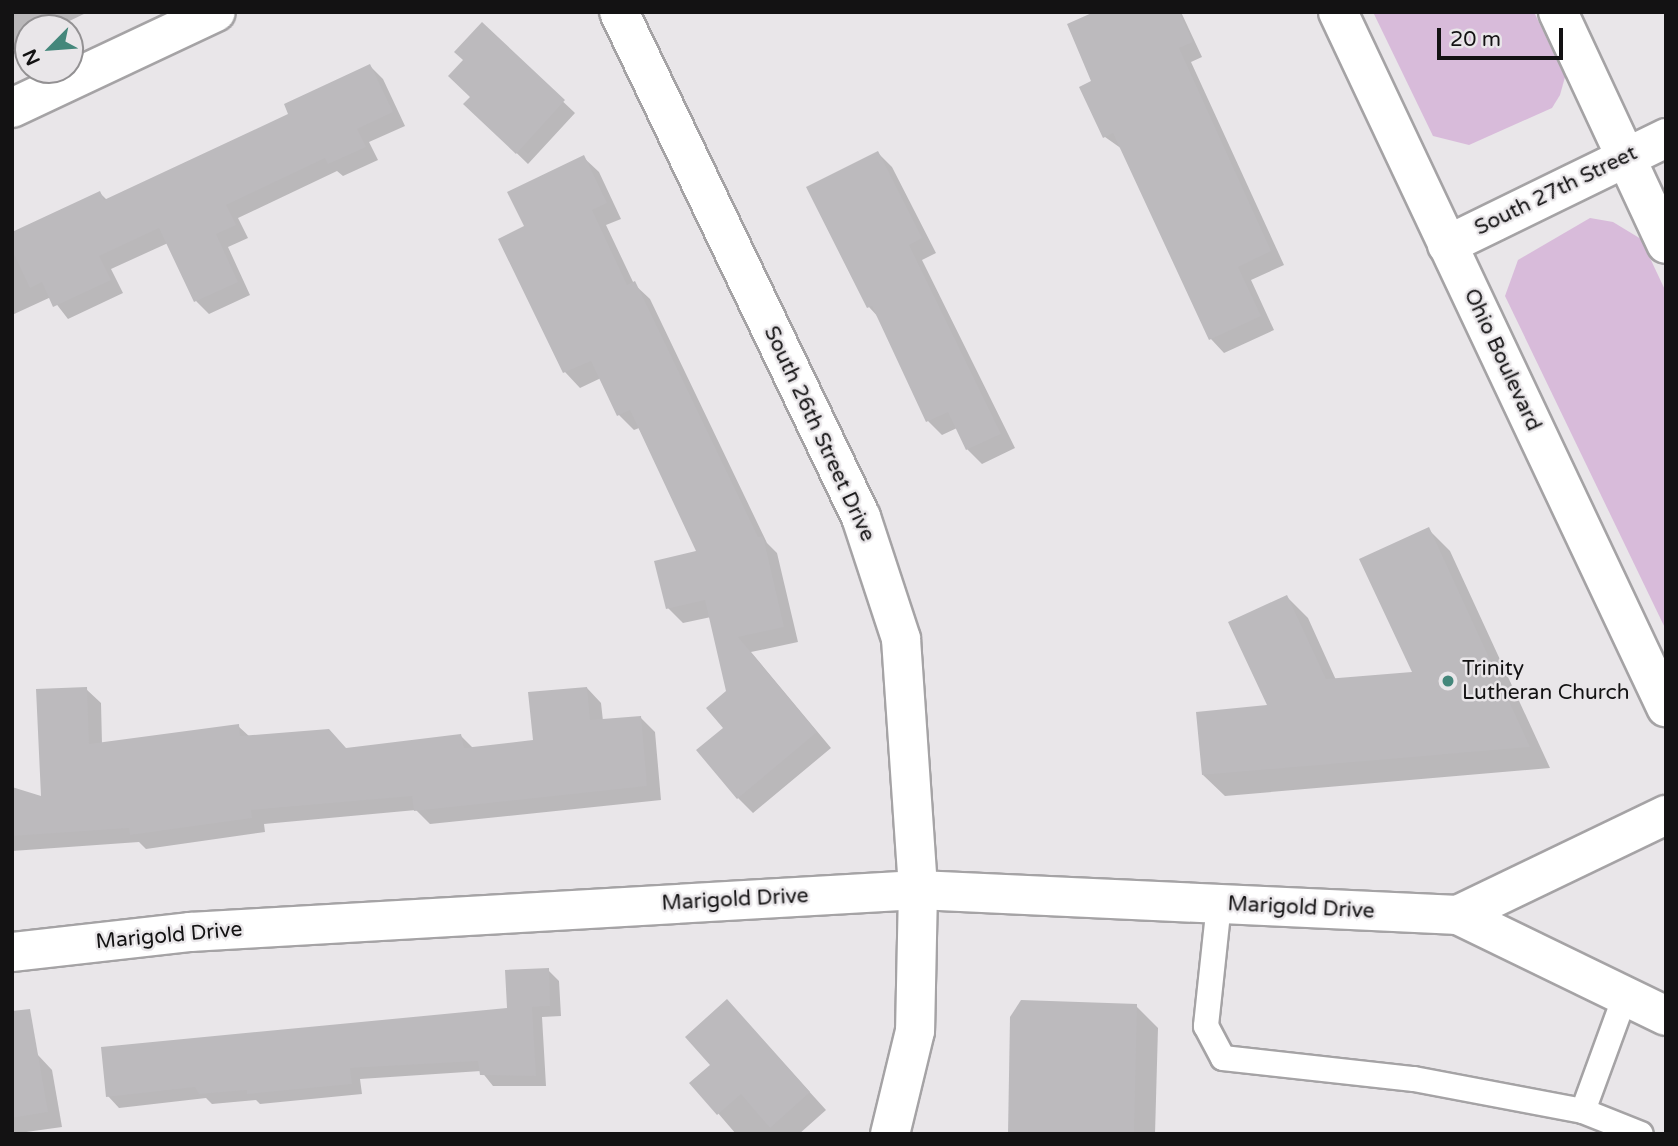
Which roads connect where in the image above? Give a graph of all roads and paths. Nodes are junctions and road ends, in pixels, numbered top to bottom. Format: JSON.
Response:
{"nodes":[{"id":1,"x":216,"y":12,"type":"edge"},
{"id":2,"x":619,"y":12,"type":"edge"},
{"id":3,"x":1338,"y":12,"type":"edge"},
{"id":4,"x":1558,"y":12,"type":"edge"},
{"id":5,"x":12,"y":108,"type":"edge"},
{"id":6,"x":1666,"y":138,"type":"edge"},
{"id":7,"x":1624,"y":158,"type":"junction"},
{"id":8,"x":1666,"y":244,"type":"edge"},
{"id":9,"x":1447,"y":245,"type":"junction"},
{"id":10,"x":1666,"y":707,"type":"edge"},
{"id":11,"x":1666,"y":815,"type":"edge"},
{"id":12,"x":918,"y":890,"type":"junction"},
{"id":13,"x":1219,"y":904,"type":"junction"},
{"id":14,"x":1458,"y":915,"type":"junction"},
{"id":15,"x":12,"y":952,"type":"edge"},
{"id":16,"x":1625,"y":996,"type":"junction"},
{"id":17,"x":1666,"y":1016,"type":"edge"},
{"id":18,"x":1583,"y":1111,"type":"junction"},
{"id":19,"x":890,"y":1134,"type":"edge"},
{"id":20,"x":1641,"y":1134,"type":"edge"}],
"edges":[{"from":1,"to":5,"type":"street"},
{"from":2,"to":12,"type":"street","name":"South 26th Street Drive"},
{"from":3,"to":9,"type":"street","name":"Ohio Boulevard"},
{"from":4,"to":7,"type":"street"},
{"from":6,"to":7,"type":"street","name":"South 27th Street"},
{"from":7,"to":8,"type":"street"},
{"from":7,"to":9,"type":"street","name":"South 27th Street"},
{"from":9,"to":10,"type":"street","name":"Ohio Boulevard"},
{"from":11,"to":14,"type":"street","name":"Marigold Drive"},
{"from":12,"to":13,"type":"street","name":"Marigold Drive"},
{"from":12,"to":15,"type":"street","name":"Marigold Drive"},
{"from":12,"to":19,"type":"street","name":"South 26th Street Drive"},
{"from":13,"to":14,"type":"street","name":"Marigold Drive"},
{"from":13,"to":18,"type":"lane"},
{"from":14,"to":16,"type":"street","name":"Marigold Drive"},
{"from":16,"to":17,"type":"street","name":"Marigold Drive"},
{"from":16,"to":18,"type":"lane"},
{"from":18,"to":20,"type":"lane"}]}
